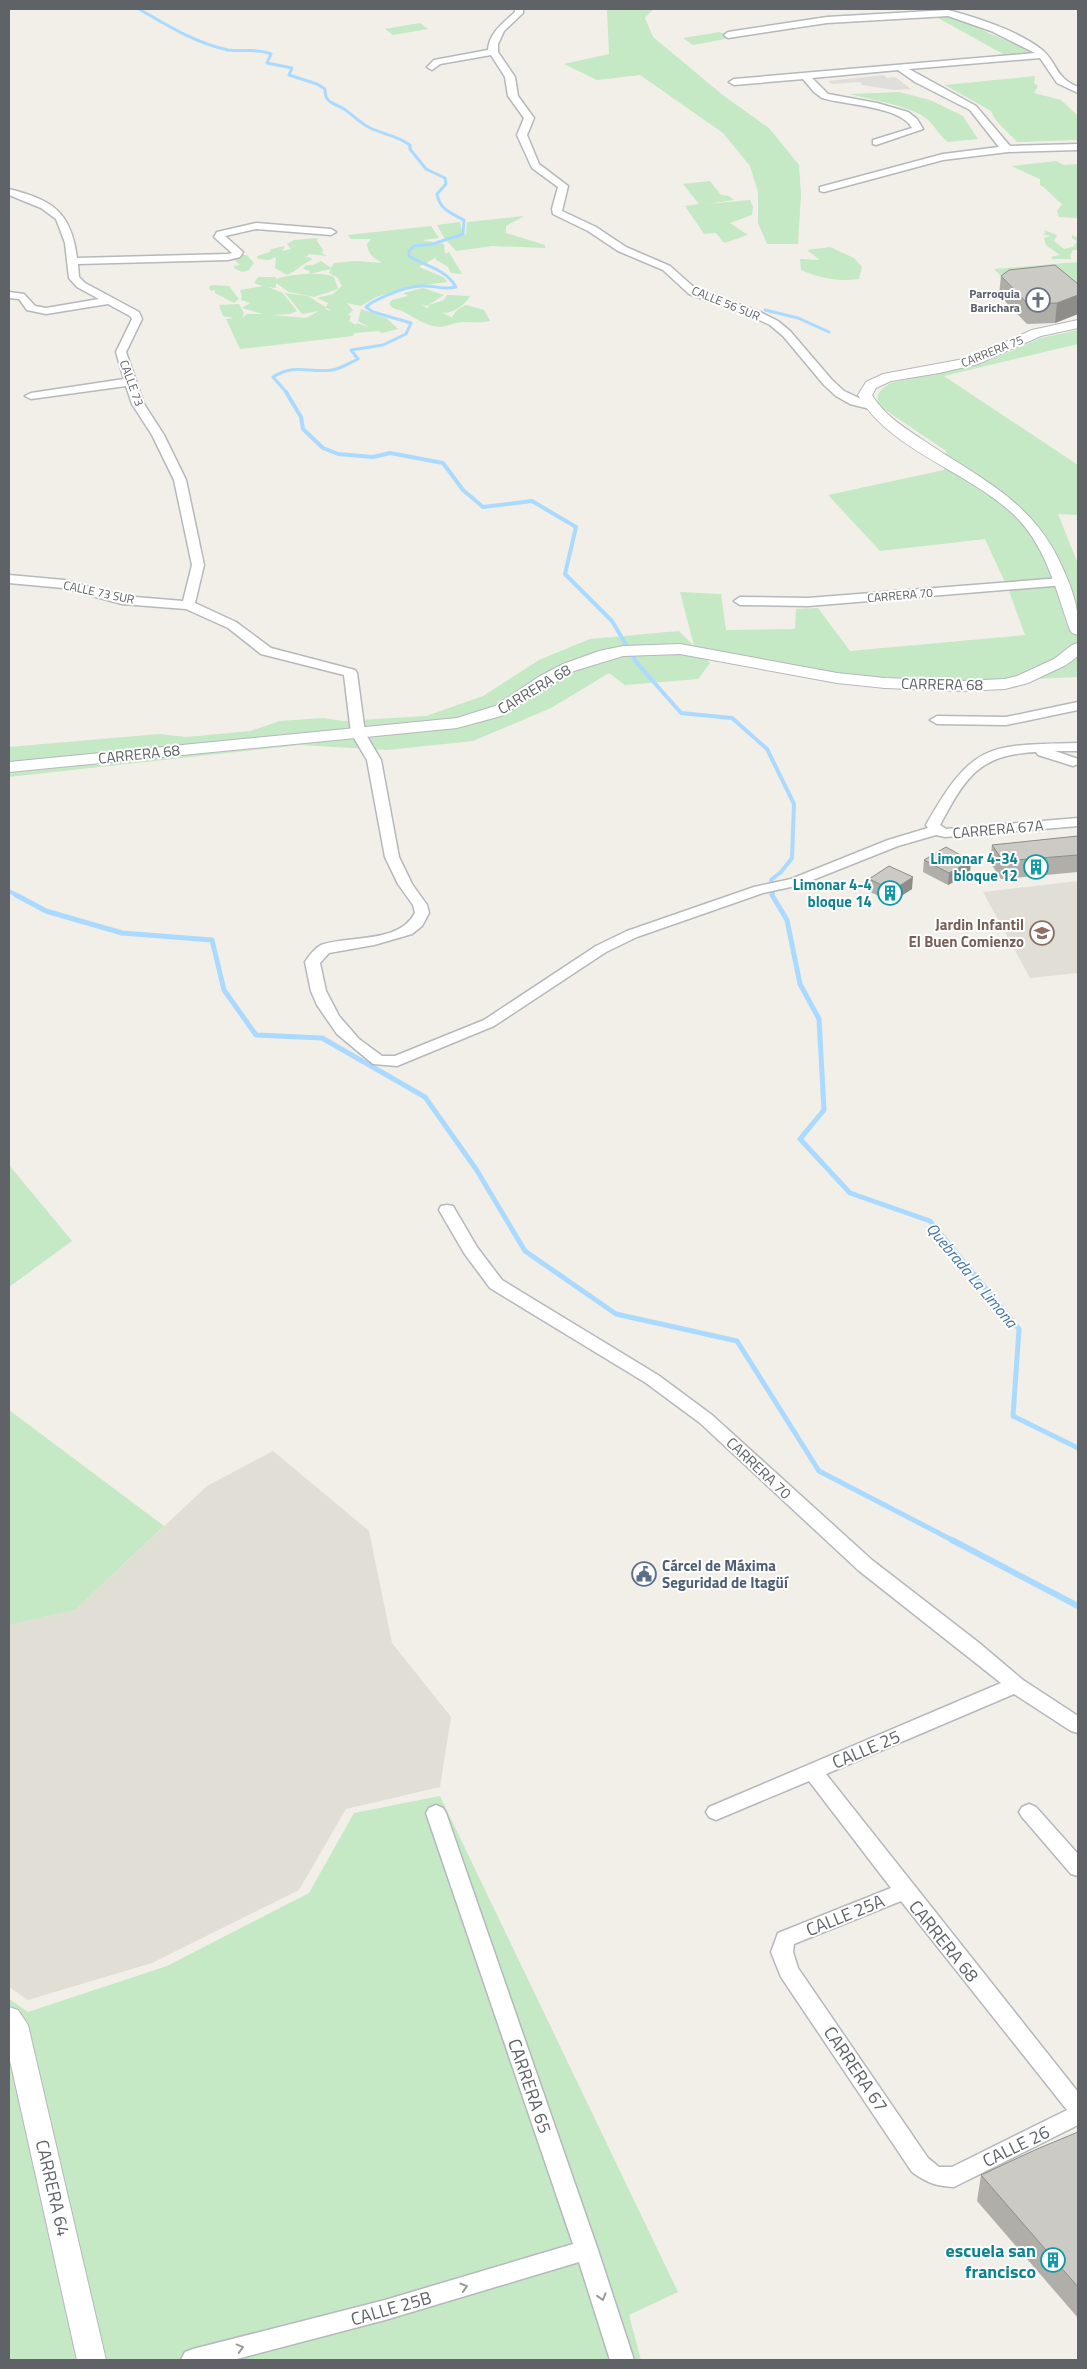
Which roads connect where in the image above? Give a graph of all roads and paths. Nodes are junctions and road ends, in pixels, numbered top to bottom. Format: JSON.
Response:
{"nodes":[{"id":1,"x":519,"y":9,"type":"edge"},
{"id":2,"x":728,"y":35,"type":"dead end"},
{"id":3,"x":493,"y":52,"type":"junction"},
{"id":4,"x":1043,"y":55,"type":"junction"},
{"id":5,"x":432,"y":67,"type":"dead end"},
{"id":6,"x":901,"y":68,"type":"junction"},
{"id":7,"x":806,"y":76,"type":"junction"},
{"id":8,"x":734,"y":82,"type":"dead end"},
{"id":9,"x":1078,"y":90,"type":"edge"},
{"id":10,"x":876,"y":142,"type":"dead end"},
{"id":11,"x":1078,"y":148,"type":"edge"},
{"id":12,"x":1008,"y":149,"type":"junction"},
{"id":13,"x":824,"y":188,"type":"dead end"},
{"id":14,"x":9,"y":192,"type":"edge"},
{"id":15,"x":331,"y":232,"type":"dead end"},
{"id":16,"x":73,"y":262,"type":"junction"},
{"id":17,"x":9,"y":295,"type":"edge"},
{"id":18,"x":110,"y":300,"type":"junction"},
{"id":19,"x":1078,"y":324,"type":"edge"},
{"id":20,"x":130,"y":382,"type":"junction"},
{"id":21,"x":32,"y":396,"type":"dead end"},
{"id":22,"x":870,"y":406,"type":"junction"},
{"id":23,"x":9,"y":580,"type":"edge"},
{"id":24,"x":1061,"y":582,"type":"junction"},
{"id":25,"x":740,"y":601,"type":"dead end"},
{"id":26,"x":188,"y":605,"type":"junction"},
{"id":27,"x":1078,"y":630,"type":"edge"},
{"id":28,"x":1078,"y":648,"type":"edge"},
{"id":29,"x":1078,"y":706,"type":"edge"},
{"id":30,"x":937,"y":720,"type":"dead end"},
{"id":31,"x":358,"y":733,"type":"junction"},
{"id":32,"x":1078,"y":747,"type":"edge"},
{"id":33,"x":1031,"y":748,"type":"junction"},
{"id":34,"x":1077,"y":762,"type":"edge"},
{"id":35,"x":9,"y":767,"type":"edge"},
{"id":36,"x":1078,"y":822,"type":"edge"},
{"id":37,"x":937,"y":830,"type":"junction"},
{"id":38,"x":447,"y":1210,"type":"dead end"},
{"id":39,"x":1016,"y":1685,"type":"junction"},
{"id":40,"x":1078,"y":1726,"type":"edge"},
{"id":41,"x":813,"y":1772,"type":"junction"},
{"id":42,"x":716,"y":1812,"type":"dead end"},
{"id":43,"x":1029,"y":1812,"type":"dead end"},
{"id":44,"x":436,"y":1813,"type":"dead end"},
{"id":45,"x":1078,"y":1868,"type":"edge"},
{"id":46,"x":905,"y":1891,"type":"junction"},
{"id":47,"x":785,"y":1939,"type":"joint"},
{"id":48,"x":9,"y":2018,"type":"edge"},
{"id":49,"x":14,"y":2046,"type":"edge"},
{"id":50,"x":1078,"y":2108,"type":"edge"},
{"id":51,"x":1078,"y":2115,"type":"edge"},
{"id":52,"x":954,"y":2177,"type":"joint"},
{"id":53,"x":587,"y":2250,"type":"junction"},
{"id":54,"x":92,"y":2360,"type":"edge"},
{"id":55,"x":193,"y":2360,"type":"edge"},
{"id":56,"x":622,"y":2360,"type":"edge"}],
"edges":[{"from":1,"to":3,"type":"street"},
{"from":2,"to":4,"type":"street"},
{"from":3,"to":5,"type":"street"},
{"from":3,"to":22,"type":"street","name":"CALLE 56 SUR"},
{"from":4,"to":6,"type":"street"},
{"from":4,"to":9,"type":"street"},
{"from":6,"to":7,"type":"street"},
{"from":6,"to":12,"type":"street"},
{"from":7,"to":8,"type":"street"},
{"from":7,"to":10,"type":"street"},
{"from":11,"to":12,"type":"street"},
{"from":12,"to":13,"type":"street"},
{"from":14,"to":16,"type":"street","name":"CALLE 73"},
{"from":15,"to":16,"type":"street"},
{"from":16,"to":18,"type":"street","name":"CALLE 73"},
{"from":17,"to":18,"type":"street"},
{"from":18,"to":20,"type":"street","name":"CALLE 73"},
{"from":19,"to":22,"type":"street","name":"CARRERA 75"},
{"from":20,"to":21,"type":"street"},
{"from":20,"to":26,"type":"street","name":"CALLE 73"},
{"from":22,"to":24,"type":"street","name":"CALLE 56 SUR"},
{"from":23,"to":26,"type":"street","name":"CALLE 73 SUR"},
{"from":24,"to":25,"type":"street","name":"CARRERA 70"},
{"from":24,"to":27,"type":"street","name":"CALLE 56 SUR"},
{"from":26,"to":31,"type":"street"},
{"from":28,"to":31,"type":"street","name":"CARRERA 68"},
{"from":29,"to":30,"type":"street"},
{"from":31,"to":35,"type":"street","name":"CARRERA 68"},
{"from":31,"to":37,"type":"street"},
{"from":32,"to":33,"type":"street","name":"CARRERA 67A"},
{"from":33,"to":34,"type":"street","name":"CARRERA 67A"},
{"from":33,"to":37,"type":"street","name":"CARRERA 67A"},
{"from":36,"to":37,"type":"street","name":"CARRERA 67A"},
{"from":38,"to":39,"type":"street","name":"CARRERA 70"},
{"from":39,"to":40,"type":"street","name":"CARRERA 70"},
{"from":39,"to":41,"type":"street","name":"CALLE 25"},
{"from":41,"to":42,"type":"street","name":"CALLE 25"},
{"from":41,"to":46,"type":"street","name":"CARRERA 68"},
{"from":43,"to":45,"type":"street"},
{"from":44,"to":53,"type":"street","name":"CARRERA 65"},
{"from":46,"to":47,"type":"street","name":"CALLE 25A"},
{"from":46,"to":50,"type":"street","name":"CARRERA 68"},
{"from":47,"to":52,"type":"street","name":"CARRERA 67"},
{"from":48,"to":49,"type":"street","name":"CARRERA 64"},
{"from":49,"to":54,"type":"street","name":"CARRERA 64"},
{"from":51,"to":52,"type":"street","name":"CALLE 26"},
{"from":55,"to":53,"type":"street","name":"CALLE 25B","one_way":true},
{"from":53,"to":56,"type":"street","name":"CARRERA 65","one_way":true}]}
